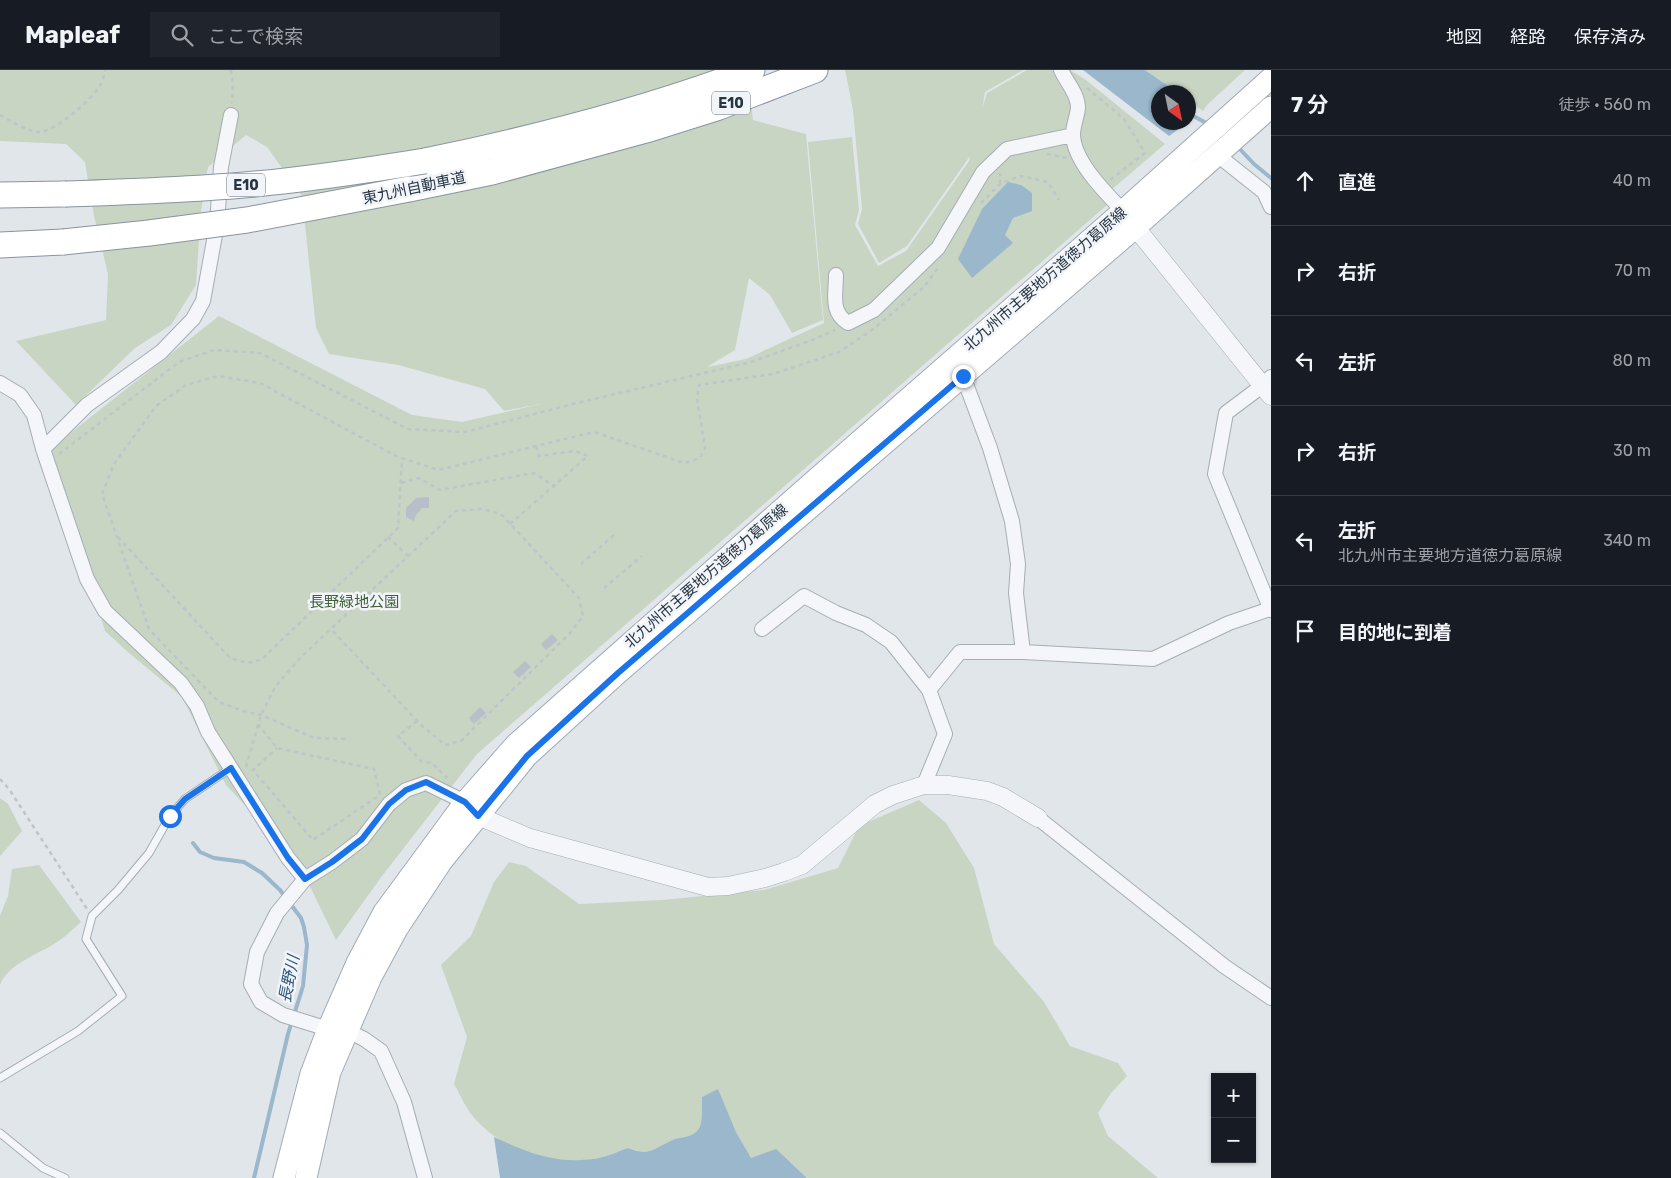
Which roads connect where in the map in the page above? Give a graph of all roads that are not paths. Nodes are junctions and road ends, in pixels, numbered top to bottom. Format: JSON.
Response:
{"nodes":[{"id":1,"x":752,"y":70,"type":"edge"},
{"id":2,"x":814,"y":70,"type":"edge"},
{"id":3,"x":1061,"y":70,"type":"edge"},
{"id":4,"x":1271,"y":78,"type":"edge"},
{"id":5,"x":1271,"y":107,"type":"edge"},
{"id":6,"x":231,"y":115,"type":"road end"},
{"id":7,"x":642,"y":120,"type":"junction"},
{"id":8,"x":1073,"y":135,"type":"junction"},
{"id":9,"x":1225,"y":161,"type":"dead end"},
{"id":10,"x":0,"y":195,"type":"edge"},
{"id":11,"x":1271,"y":207,"type":"edge"},
{"id":12,"x":1130,"y":219,"type":"junction"},
{"id":13,"x":0,"y":246,"type":"edge"},
{"id":14,"x":836,"y":275,"type":"dead end"},
{"id":15,"x":963,"y":376,"type":"junction"},
{"id":16,"x":0,"y":383,"type":"edge"},
{"id":17,"x":1268,"y":386,"type":"edge"},
{"id":18,"x":43,"y":449,"type":"junction"},
{"id":19,"x":1271,"y":610,"type":"edge"},
{"id":20,"x":762,"y":629,"type":"dead end"},
{"id":21,"x":1023,"y":652,"type":"junction"},
{"id":22,"x":928,"y":690,"type":"junction"},
{"id":23,"x":231,"y":768,"type":"junction"},
{"id":24,"x":924,"y":785,"type":"junction"},
{"id":25,"x":472,"y":809,"type":"junction"},
{"id":26,"x":1038,"y":818,"type":"joint"},
{"id":27,"x":305,"y":879,"type":"junction"},
{"id":28,"x":1271,"y":998,"type":"edge"},
{"id":29,"x":338,"y":1030,"type":"junction"},
{"id":30,"x":0,"y":1078,"type":"edge"},
{"id":31,"x":0,"y":1132,"type":"edge"},
{"id":32,"x":65,"y":1178,"type":"edge"},
{"id":33,"x":284,"y":1178,"type":"edge"},
{"id":34,"x":306,"y":1178,"type":"edge"},
{"id":35,"x":425,"y":1178,"type":"edge"}],
"edges":[{"from":1,"to":7,"type":"highway","name":"東九州自動車道","number":"E10"},
{"from":2,"to":7,"type":"highway","name":"東九州自動車道","number":"E10"},
{"from":3,"to":8,"type":"street"},
{"from":4,"to":12,"type":"main road","name":"北九州市主要地方道徳力葛原線"},
{"from":5,"to":12,"type":"main road","name":"北九州市主要地方道徳力葛原線"},
{"from":6,"to":18,"type":"street"},
{"from":7,"to":10,"type":"highway","name":"東九州自動車道","number":"E10","bridge":true},
{"from":7,"to":13,"type":"highway","name":"東九州自動車道","number":"E10","bridge":true},
{"from":8,"to":12,"type":"street"},
{"from":8,"to":14,"type":"street"},
{"from":9,"to":11,"type":"street"},
{"from":12,"to":15,"type":"main road","name":"北九州市主要地方道徳力葛原線"},
{"from":12,"to":17,"type":"street"},
{"from":12,"to":25,"type":"main road","name":"北九州市主要地方道徳力葛原線"},
{"from":15,"to":21,"type":"street"},
{"from":15,"to":25,"type":"main road","name":"北九州市主要地方道徳力葛原線"},
{"from":16,"to":18,"type":"street"},
{"from":17,"to":19,"type":"street"},
{"from":18,"to":23,"type":"street"},
{"from":19,"to":21,"type":"street"},
{"from":20,"to":22,"type":"street"},
{"from":21,"to":22,"type":"street"},
{"from":22,"to":24,"type":"street"},
{"from":23,"to":27,"type":"street"},
{"from":23,"to":30,"type":"lane"},
{"from":24,"to":25,"type":"street"},
{"from":24,"to":26,"type":"street"},
{"from":25,"to":27,"type":"street"},
{"from":25,"to":29,"type":"main road","name":"北九州市主要地方道徳力葛原線"},
{"from":26,"to":28,"type":"street"},
{"from":27,"to":29,"type":"street"},
{"from":29,"to":33,"type":"main road","name":"北九州市主要地方道徳力葛原線"},
{"from":29,"to":34,"type":"main road","name":"北九州市主要地方道徳力葛原線"},
{"from":29,"to":35,"type":"street"},
{"from":31,"to":32,"type":"lane"}]}
